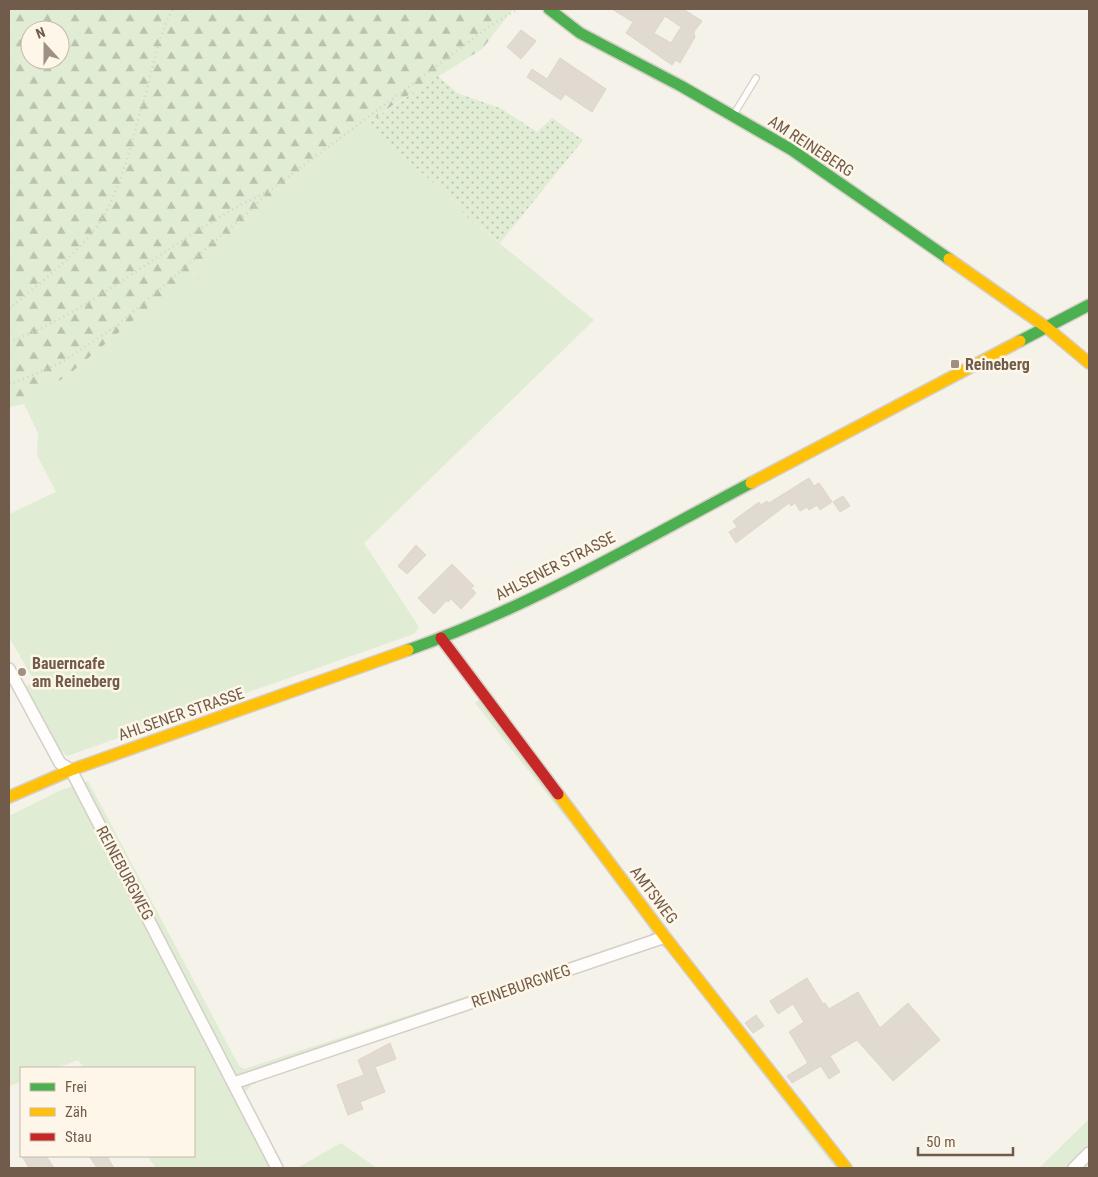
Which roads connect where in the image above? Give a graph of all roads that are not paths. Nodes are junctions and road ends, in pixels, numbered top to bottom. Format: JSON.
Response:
{"nodes":[{"id":1,"x":556,"y":11,"type":"edge"},
{"id":2,"x":756,"y":78,"type":"dead end"},
{"id":3,"x":733,"y":116,"type":"junction"},
{"id":4,"x":1089,"y":305,"type":"edge"},
{"id":5,"x":1046,"y":328,"type":"junction"},
{"id":6,"x":1089,"y":363,"type":"edge"},
{"id":7,"x":441,"y":638,"type":"junction"},
{"id":8,"x":9,"y":669,"type":"edge"},
{"id":9,"x":71,"y":770,"type":"junction"},
{"id":10,"x":9,"y":797,"type":"edge"},
{"id":11,"x":665,"y":937,"type":"junction"},
{"id":12,"x":234,"y":1083,"type":"junction"},
{"id":13,"x":1089,"y":1153,"type":"edge"},
{"id":14,"x":277,"y":1168,"type":"edge"},
{"id":15,"x":846,"y":1168,"type":"edge"},
{"id":16,"x":1074,"y":1168,"type":"edge"}],
"edges":[{"from":1,"to":3,"type":"street","name":"AM REINEBERG"},
{"from":2,"to":3,"type":"lane"},
{"from":3,"to":5,"type":"street","name":"AM REINEBERG"},
{"from":4,"to":5,"type":"street","name":"AHLSENER STRASSE"},
{"from":5,"to":6,"type":"street","name":"AM REINEBERG"},
{"from":5,"to":7,"type":"street","name":"AHLSENER STRASSE"},
{"from":7,"to":9,"type":"street","name":"AHLSENER STRASSE"},
{"from":7,"to":11,"type":"street","name":"AMTSWEG"},
{"from":8,"to":9,"type":"street","name":"REINEBURGWEG"},
{"from":9,"to":10,"type":"street","name":"AHLSENER STRASSE"},
{"from":9,"to":12,"type":"street","name":"REINEBURGWEG"},
{"from":11,"to":12,"type":"street","name":"REINEBURGWEG"},
{"from":11,"to":15,"type":"street","name":"AMTSWEG"},
{"from":12,"to":14,"type":"street","name":"REINEBURGWEG"},
{"from":13,"to":16,"type":"street"}]}
